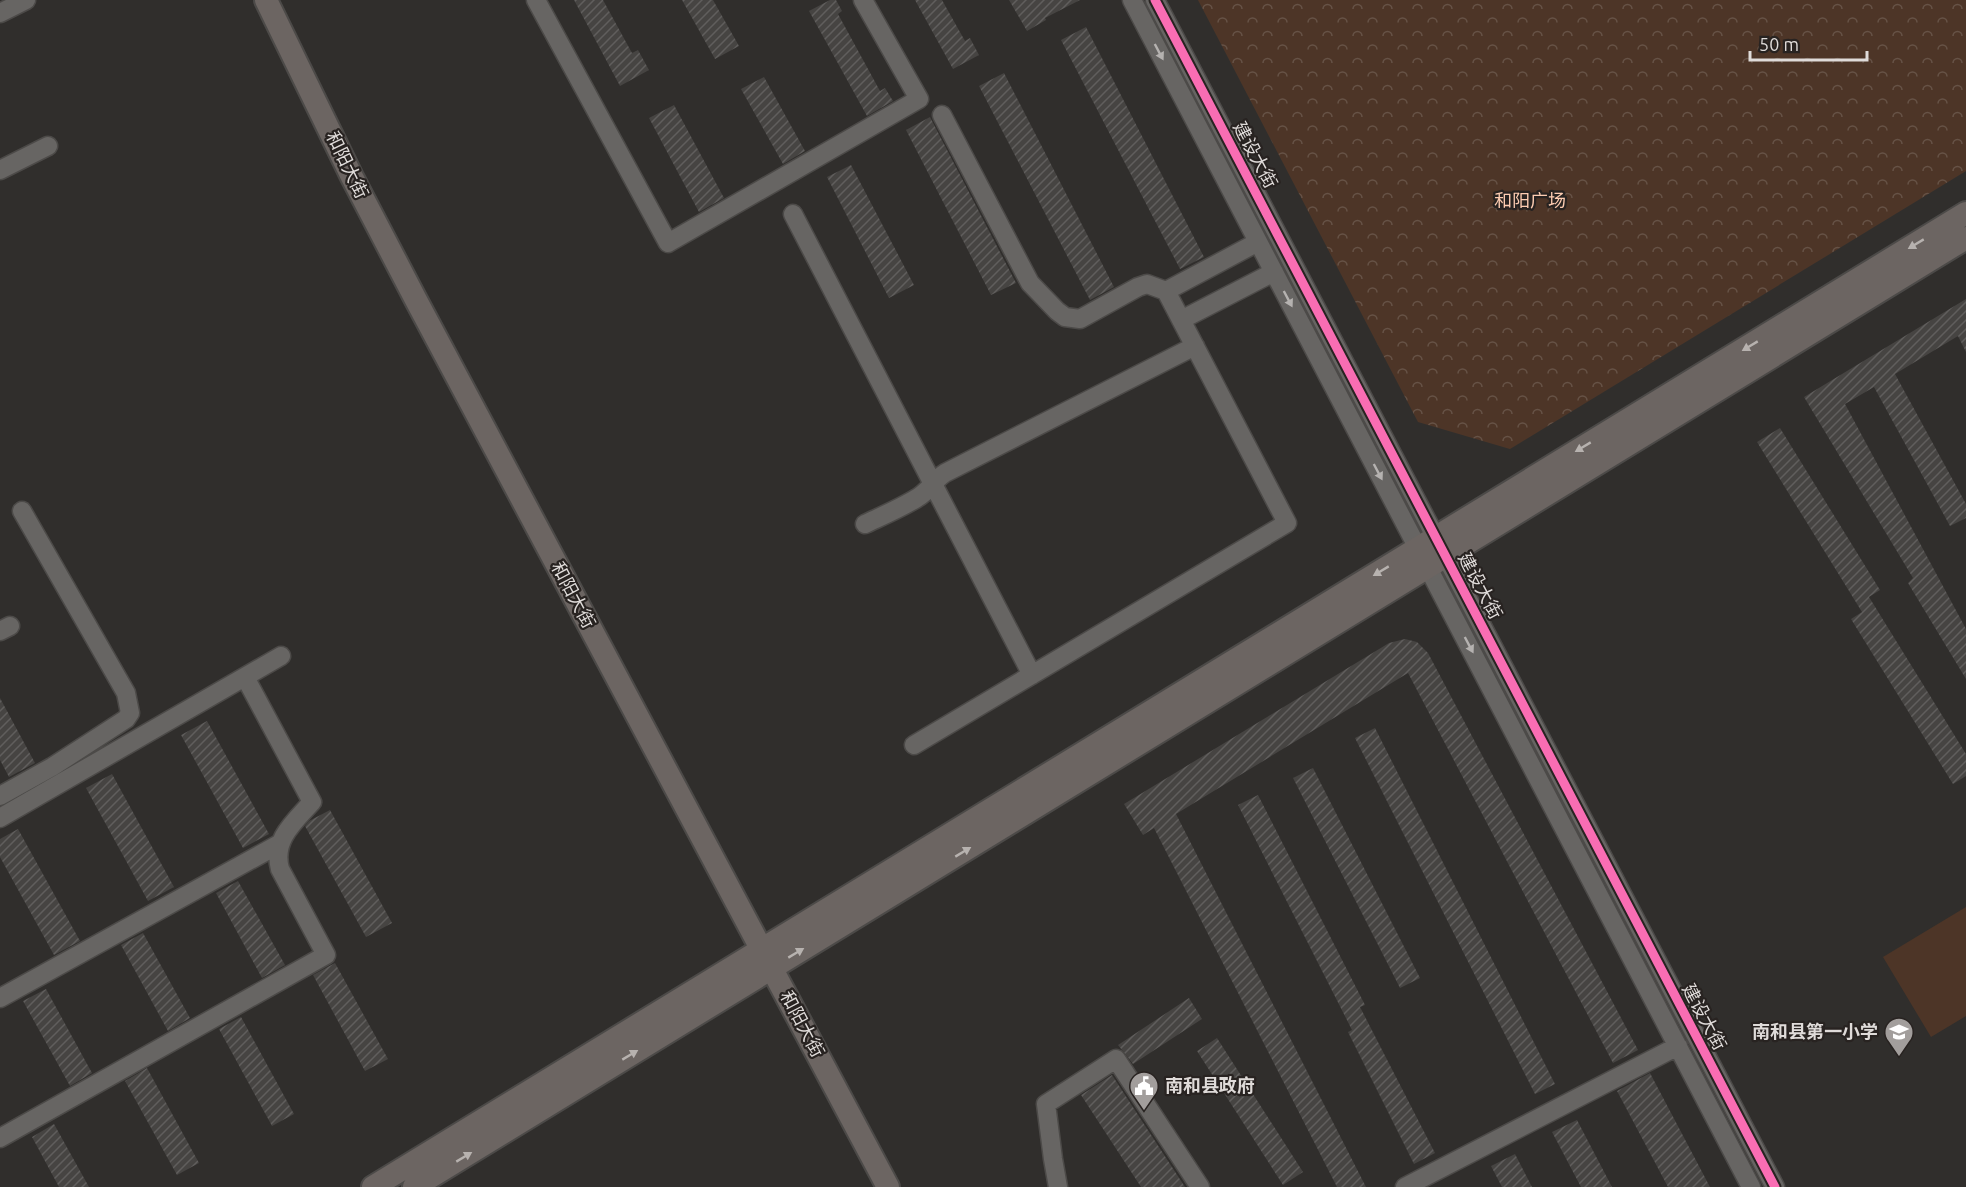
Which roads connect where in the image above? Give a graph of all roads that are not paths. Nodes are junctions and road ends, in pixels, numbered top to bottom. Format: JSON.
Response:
{"nodes":[{"id":1,"x":26,"y":0,"type":"edge"},
{"id":2,"x":252,"y":0,"type":"edge"},
{"id":3,"x":266,"y":0,"type":"edge"},
{"id":4,"x":536,"y":0,"type":"edge"},
{"id":5,"x":863,"y":0,"type":"edge"},
{"id":6,"x":1132,"y":0,"type":"edge"},
{"id":7,"x":1155,"y":0,"type":"edge"},
{"id":8,"x":0,"y":13,"type":"edge"},
{"id":9,"x":942,"y":115,"type":"dead end"},
{"id":10,"x":48,"y":146,"type":"dead end"},
{"id":11,"x":0,"y":170,"type":"edge"},
{"id":12,"x":1966,"y":213,"type":"edge"},
{"id":13,"x":793,"y":214,"type":"dead end"},
{"id":14,"x":1966,"y":238,"type":"edge"},
{"id":15,"x":1258,"y":242,"type":"junction"},
{"id":16,"x":1274,"y":272,"type":"junction"},
{"id":17,"x":1166,"y":291,"type":"junction"},
{"id":18,"x":1181,"y":320,"type":"junction"},
{"id":19,"x":1195,"y":346,"type":"junction"},
{"id":20,"x":932,"y":483,"type":"junction"},
{"id":21,"x":22,"y":512,"type":"dead end"},
{"id":22,"x":865,"y":524,"type":"dead end"},
{"id":23,"x":1432,"y":552,"type":"junction"},
{"id":24,"x":281,"y":656,"type":"dead end"},
{"id":25,"x":1032,"y":675,"type":"junction"},
{"id":26,"x":245,"y":677,"type":"junction"},
{"id":27,"x":914,"y":745,"type":"dead end"},
{"id":28,"x":0,"y":796,"type":"edge"},
{"id":29,"x":0,"y":818,"type":"edge"},
{"id":30,"x":280,"y":843,"type":"junction"},
{"id":31,"x":761,"y":962,"type":"junction"},
{"id":32,"x":0,"y":998,"type":"edge"},
{"id":33,"x":1678,"y":1046,"type":"junction"},
{"id":34,"x":0,"y":1138,"type":"edge"},
{"id":35,"x":373,"y":1187,"type":"edge"},
{"id":36,"x":414,"y":1187,"type":"edge"},
{"id":37,"x":873,"y":1187,"type":"edge"},
{"id":38,"x":888,"y":1187,"type":"edge"},
{"id":39,"x":1058,"y":1187,"type":"edge"},
{"id":40,"x":1200,"y":1187,"type":"edge"},
{"id":41,"x":1405,"y":1187,"type":"edge"},
{"id":42,"x":1751,"y":1187,"type":"edge"},
{"id":43,"x":1775,"y":1187,"type":"edge"}],
"edges":[{"from":1,"to":8,"type":"street"},
{"from":2,"to":31,"type":"main road","name":"和阳大街"},
{"from":3,"to":31,"type":"main road","name":"和阳大街"},
{"from":4,"to":5,"type":"street"},
{"from":6,"to":15,"type":"street","name":"建设大街","one_way":true},
{"from":7,"to":23,"type":"street","name":"建设大街"},
{"from":9,"to":17,"type":"street"},
{"from":10,"to":11,"type":"street"},
{"from":12,"to":23,"type":"main road","one_way":true},
{"from":13,"to":20,"type":"street"},
{"from":14,"to":23,"type":"main road"},
{"from":15,"to":16,"type":"street","name":"建设大街"},
{"from":15,"to":17,"type":"street"},
{"from":16,"to":18,"type":"street"},
{"from":16,"to":23,"type":"street","name":"建设大街","one_way":true},
{"from":17,"to":18,"type":"street"},
{"from":18,"to":19,"type":"street"},
{"from":19,"to":20,"type":"street"},
{"from":19,"to":25,"type":"street"},
{"from":20,"to":22,"type":"street"},
{"from":20,"to":25,"type":"street"},
{"from":21,"to":28,"type":"street"},
{"from":23,"to":31,"type":"main road"},
{"from":23,"to":33,"type":"street","name":"建设大街","one_way":true},
{"from":23,"to":43,"type":"street","name":"建设大街"},
{"from":24,"to":26,"type":"street"},
{"from":25,"to":27,"type":"street"},
{"from":26,"to":29,"type":"street"},
{"from":26,"to":30,"type":"street"},
{"from":30,"to":32,"type":"street"},
{"from":30,"to":34,"type":"street"},
{"from":31,"to":35,"type":"main road"},
{"from":36,"to":31,"type":"main road","one_way":true},
{"from":31,"to":37,"type":"main road","name":"和阳大街"},
{"from":31,"to":38,"type":"main road","name":"和阳大街"},
{"from":33,"to":41,"type":"street"},
{"from":33,"to":42,"type":"street","name":"建设大街"},
{"from":39,"to":40,"type":"street"}]}
